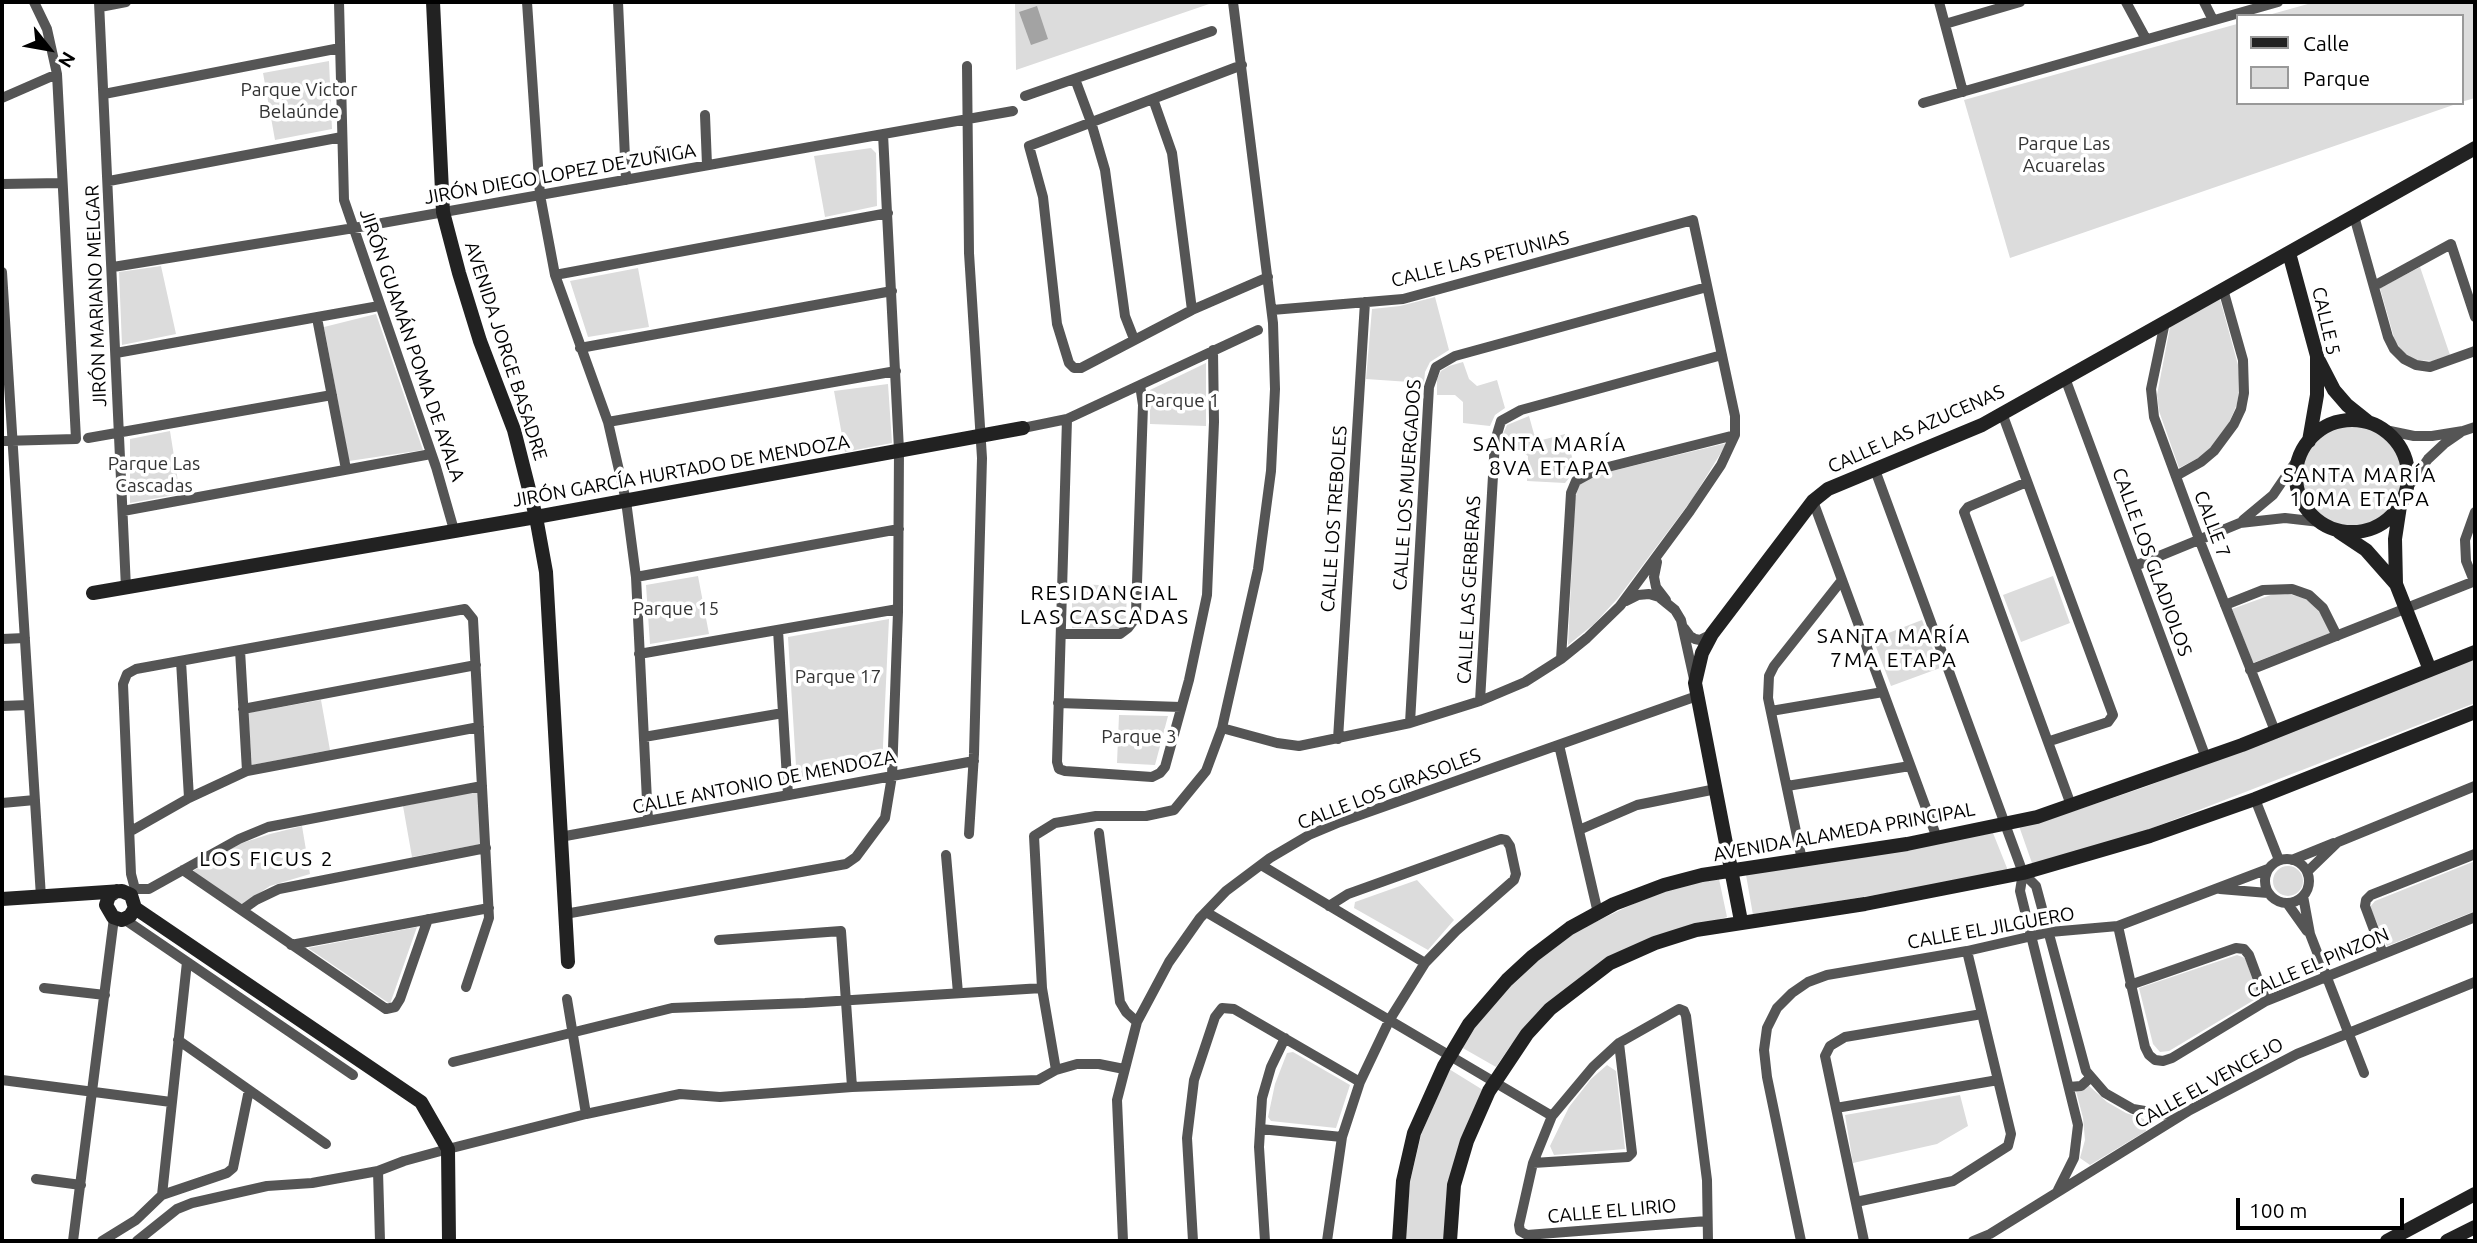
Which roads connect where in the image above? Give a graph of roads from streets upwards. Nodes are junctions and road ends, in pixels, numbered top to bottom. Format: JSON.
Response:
{"nodes":[{"id":1,"x":34,"y":2,"type":"edge"},
{"id":2,"x":126,"y":2,"type":"edge"},
{"id":3,"x":339,"y":2,"type":"edge"},
{"id":4,"x":433,"y":2,"type":"edge"},
{"id":5,"x":527,"y":2,"type":"edge"},
{"id":6,"x":618,"y":2,"type":"edge"},
{"id":7,"x":1233,"y":2,"type":"edge"},
{"id":8,"x":1939,"y":2,"type":"edge"},
{"id":9,"x":2126,"y":2,"type":"edge"},
{"id":10,"x":2204,"y":2,"type":"edge"},
{"id":11,"x":2278,"y":2,"type":"edge"},
{"id":12,"x":2014,"y":3,"type":"edge"},
{"id":13,"x":100,"y":4,"type":"edge"},
{"id":14,"x":2213,"y":20,"type":"junction"},
{"id":15,"x":1945,"y":24,"type":"junction"},
{"id":16,"x":1212,"y":31,"type":"dead end"},
{"id":17,"x":2146,"y":39,"type":"junction"},
{"id":18,"x":340,"y":48,"type":"junction"},
{"id":19,"x":1242,"y":65,"type":"junction"},
{"id":20,"x":967,"y":66,"type":"dead end"},
{"id":21,"x":57,"y":74,"type":"junction"},
{"id":22,"x":1075,"y":79,"type":"junction"},
{"id":23,"x":1963,"y":92,"type":"junction"},
{"id":24,"x":104,"y":94,"type":"junction"},
{"id":25,"x":1025,"y":96,"type":"dead end"},
{"id":26,"x":2,"y":99,"type":"edge"},
{"id":27,"x":1153,"y":99,"type":"junction"},
{"id":28,"x":1923,"y":103,"type":"dead end"},
{"id":29,"x":1013,"y":111,"type":"dead end"},
{"id":30,"x":705,"y":116,"type":"dead end"},
{"id":31,"x":968,"y":119,"type":"junction"},
{"id":32,"x":1091,"y":122,"type":"junction"},
{"id":33,"x":883,"y":134,"type":"junction"},
{"id":34,"x":342,"y":137,"type":"junction"},
{"id":35,"x":2475,"y":148,"type":"edge"},
{"id":36,"x":707,"y":165,"type":"junction"},
{"id":37,"x":626,"y":180,"type":"junction"},
{"id":38,"x":109,"y":181,"type":"junction"},
{"id":39,"x":62,"y":183,"type":"junction"},
{"id":40,"x":2,"y":184,"type":"edge"},
{"id":41,"x":540,"y":195,"type":"junction"},
{"id":42,"x":443,"y":212,"type":"junction"},
{"id":43,"x":888,"y":214,"type":"junction"},
{"id":44,"x":2354,"y":216,"type":"junction"},
{"id":45,"x":354,"y":228,"type":"junction"},
{"id":46,"x":2289,"y":253,"type":"junction"},
{"id":47,"x":113,"y":267,"type":"junction"},
{"id":48,"x":2,"y":272,"type":"edge"},
{"id":49,"x":555,"y":275,"type":"junction"},
{"id":50,"x":1268,"y":277,"type":"junction"},
{"id":51,"x":2374,"y":286,"type":"junction"},
{"id":52,"x":1707,"y":287,"type":"junction"},
{"id":53,"x":2223,"y":289,"type":"junction"},
{"id":54,"x":892,"y":291,"type":"junction"},
{"id":55,"x":1365,"y":302,"type":"junction"},
{"id":56,"x":379,"y":306,"type":"junction"},
{"id":57,"x":1192,"y":310,"type":"junction"},
{"id":58,"x":1272,"y":310,"type":"junction"},
{"id":59,"x":2475,"y":317,"type":"edge"},
{"id":60,"x":317,"y":318,"type":"junction"},
{"id":61,"x":2165,"y":322,"type":"junction"},
{"id":62,"x":1258,"y":330,"type":"dead end"},
{"id":63,"x":1134,"y":339,"type":"junction"},
{"id":64,"x":580,"y":348,"type":"junction"},
{"id":65,"x":1213,"y":351,"type":"junction"},
{"id":66,"x":2475,"y":351,"type":"edge"},
{"id":67,"x":116,"y":353,"type":"junction"},
{"id":68,"x":1722,"y":355,"type":"junction"},
{"id":69,"x":2317,"y":356,"type":"junction"},
{"id":70,"x":896,"y":371,"type":"junction"},
{"id":71,"x":2065,"y":378,"type":"junction"},
{"id":72,"x":1140,"y":385,"type":"junction"},
{"id":73,"x":332,"y":395,"type":"junction"},
{"id":74,"x":2002,"y":413,"type":"junction"},
{"id":75,"x":1066,"y":419,"type":"junction"},
{"id":76,"x":608,"y":422,"type":"junction"},
{"id":77,"x":2369,"y":422,"type":"junction"},
{"id":78,"x":2475,"y":426,"type":"edge"},
{"id":79,"x":1023,"y":428,"type":"joint"},
{"id":80,"x":2385,"y":430,"type":"junction"},
{"id":81,"x":2463,"y":431,"type":"junction"},
{"id":82,"x":119,"y":433,"type":"junction"},
{"id":83,"x":1735,"y":435,"type":"junction"},
{"id":84,"x":981,"y":436,"type":"junction"},
{"id":85,"x":88,"y":438,"type":"dead end"},
{"id":86,"x":7,"y":440,"type":"edge"},
{"id":87,"x":2309,"y":441,"type":"junction"},
{"id":88,"x":899,"y":450,"type":"junction"},
{"id":89,"x":431,"y":454,"type":"junction"},
{"id":90,"x":2299,"y":457,"type":"junction"},
{"id":91,"x":346,"y":470,"type":"junction"},
{"id":92,"x":1875,"y":470,"type":"junction"},
{"id":93,"x":2176,"y":476,"type":"junction"},
{"id":94,"x":2028,"y":482,"type":"junction"},
{"id":95,"x":2407,"y":489,"type":"junction"},
{"id":96,"x":626,"y":501,"type":"junction"},
{"id":97,"x":1813,"y":501,"type":"junction"},
{"id":98,"x":2400,"y":506,"type":"junction"},
{"id":99,"x":123,"y":511,"type":"junction"},
{"id":100,"x":2475,"y":512,"type":"edge"},
{"id":101,"x":536,"y":517,"type":"junction"},
{"id":102,"x":2320,"y":522,"type":"junction"},
{"id":103,"x":2240,"y":523,"type":"junction"},
{"id":104,"x":899,"y":529,"type":"junction"},
{"id":105,"x":454,"y":530,"type":"junction"},
{"id":106,"x":2337,"y":530,"type":"junction"},
{"id":107,"x":2199,"y":539,"type":"junction"},
{"id":108,"x":1659,"y":556,"type":"junction"},
{"id":109,"x":2135,"y":566,"type":"junction"},
{"id":110,"x":636,"y":577,"type":"junction"},
{"id":111,"x":1842,"y":580,"type":"junction"},
{"id":112,"x":2475,"y":581,"type":"edge"},
{"id":113,"x":2396,"y":584,"type":"junction"},
{"id":114,"x":126,"y":588,"type":"junction"},
{"id":115,"x":93,"y":593,"type":"dead end"},
{"id":116,"x":1668,"y":603,"type":"junction"},
{"id":117,"x":2225,"y":605,"type":"junction"},
{"id":118,"x":1620,"y":606,"type":"junction"},
{"id":119,"x":2406,"y":608,"type":"junction"},
{"id":120,"x":898,"y":609,"type":"junction"},
{"id":121,"x":1681,"y":620,"type":"junction"},
{"id":122,"x":778,"y":630,"type":"junction"},
{"id":123,"x":1060,"y":634,"type":"junction"},
{"id":124,"x":1712,"y":634,"type":"junction"},
{"id":125,"x":2337,"y":636,"type":"junction"},
{"id":126,"x":25,"y":638,"type":"junction"},
{"id":127,"x":2,"y":639,"type":"edge"},
{"id":128,"x":240,"y":650,"type":"junction"},
{"id":129,"x":2475,"y":652,"type":"edge"},
{"id":130,"x":639,"y":654,"type":"junction"},
{"id":131,"x":1561,"y":659,"type":"junction"},
{"id":132,"x":181,"y":661,"type":"junction"},
{"id":133,"x":476,"y":666,"type":"junction"},
{"id":134,"x":2250,"y":670,"type":"junction"},
{"id":135,"x":2430,"y":670,"type":"junction"},
{"id":136,"x":1696,"y":690,"type":"junction"},
{"id":137,"x":1883,"y":692,"type":"junction"},
{"id":138,"x":1480,"y":701,"type":"junction"},
{"id":139,"x":1058,"y":703,"type":"junction"},
{"id":140,"x":29,"y":705,"type":"junction"},
{"id":141,"x":2,"y":706,"type":"edge"},
{"id":142,"x":1181,"y":707,"type":"junction"},
{"id":143,"x":243,"y":709,"type":"junction"},
{"id":144,"x":1771,"y":711,"type":"junction"},
{"id":145,"x":2475,"y":712,"type":"edge"},
{"id":146,"x":783,"y":713,"type":"junction"},
{"id":147,"x":1410,"y":723,"type":"junction"},
{"id":148,"x":479,"y":727,"type":"junction"},
{"id":149,"x":1222,"y":727,"type":"junction"},
{"id":150,"x":2275,"y":732,"type":"junction"},
{"id":151,"x":644,"y":737,"type":"junction"},
{"id":152,"x":1338,"y":738,"type":"junction"},
{"id":153,"x":2050,"y":741,"type":"junction"},
{"id":154,"x":1559,"y":745,"type":"junction"},
{"id":155,"x":2206,"y":758,"type":"junction"},
{"id":156,"x":974,"y":761,"type":"junction"},
{"id":157,"x":1910,"y":766,"type":"junction"},
{"id":158,"x":247,"y":771,"type":"junction"},
{"id":159,"x":892,"y":776,"type":"junction"},
{"id":160,"x":482,"y":786,"type":"junction"},
{"id":161,"x":1787,"y":786,"type":"junction"},
{"id":162,"x":2475,"y":786,"type":"edge"},
{"id":163,"x":1716,"y":789,"type":"junction"},
{"id":164,"x":788,"y":795,"type":"junction"},
{"id":165,"x":189,"y":798,"type":"junction"},
{"id":166,"x":2255,"y":799,"type":"junction"},
{"id":167,"x":35,"y":800,"type":"junction"},
{"id":168,"x":2,"y":803,"type":"edge"},
{"id":169,"x":2071,"y":805,"type":"junction"},
{"id":170,"x":648,"y":821,"type":"junction"},
{"id":171,"x":2005,"y":823,"type":"junction"},
{"id":172,"x":1579,"y":830,"type":"junction"},
{"id":173,"x":131,"y":831,"type":"junction"},
{"id":174,"x":1099,"y":833,"type":"dead end"},
{"id":175,"x":969,"y":834,"type":"dead end"},
{"id":176,"x":561,"y":837,"type":"junction"},
{"id":177,"x":1937,"y":838,"type":"junction"},
{"id":178,"x":2338,"y":842,"type":"junction"},
{"id":179,"x":485,"y":848,"type":"junction"},
{"id":180,"x":2475,"y":854,"type":"edge"},
{"id":181,"x":946,"y":855,"type":"dead end"},
{"id":182,"x":1802,"y":860,"type":"junction"},
{"id":183,"x":2279,"y":860,"type":"junction"},
{"id":184,"x":2292,"y":860,"type":"junction"},
{"id":185,"x":1261,"y":865,"type":"junction"},
{"id":186,"x":2268,"y":869,"type":"junction"},
{"id":187,"x":183,"y":870,"type":"junction"},
{"id":188,"x":1732,"y":870,"type":"junction"},
{"id":189,"x":2307,"y":872,"type":"junction"},
{"id":190,"x":2023,"y":873,"type":"junction"},
{"id":191,"x":2216,"y":888,"type":"junction"},
{"id":192,"x":2268,"y":893,"type":"junction"},
{"id":193,"x":2303,"y":896,"type":"junction"},
{"id":194,"x":41,"y":897,"type":"junction"},
{"id":195,"x":2,"y":899,"type":"edge"},
{"id":196,"x":2287,"y":903,"type":"junction"},
{"id":197,"x":123,"y":904,"type":"junction"},
{"id":198,"x":1329,"y":906,"type":"junction"},
{"id":199,"x":489,"y":908,"type":"junction"},
{"id":200,"x":242,"y":911,"type":"junction"},
{"id":201,"x":1206,"y":912,"type":"junction"},
{"id":202,"x":1598,"y":913,"type":"junction"},
{"id":203,"x":565,"y":914,"type":"junction"},
{"id":204,"x":2475,"y":917,"type":"edge"},
{"id":205,"x":428,"y":919,"type":"junction"},
{"id":206,"x":1741,"y":921,"type":"junction"},
{"id":207,"x":2118,"y":926,"type":"junction"},
{"id":208,"x":2050,"y":932,"type":"junction"},
{"id":209,"x":2310,"y":934,"type":"junction"},
{"id":210,"x":2031,"y":937,"type":"junction"},
{"id":211,"x":719,"y":940,"type":"dead end"},
{"id":212,"x":291,"y":945,"type":"junction"},
{"id":213,"x":1967,"y":951,"type":"junction"},
{"id":214,"x":2383,"y":954,"type":"junction"},
{"id":215,"x":187,"y":962,"type":"junction"},
{"id":216,"x":568,"y":962,"type":"dead end"},
{"id":217,"x":1425,"y":962,"type":"junction"},
{"id":218,"x":2326,"y":977,"type":"junction"},
{"id":219,"x":2475,"y":982,"type":"edge"},
{"id":220,"x":2130,"y":985,"type":"junction"},
{"id":221,"x":466,"y":987,"type":"dead end"},
{"id":222,"x":44,"y":988,"type":"dead end"},
{"id":223,"x":1042,"y":988,"type":"junction"},
{"id":224,"x":958,"y":993,"type":"junction"},
{"id":225,"x":105,"y":995,"type":"junction"},
{"id":226,"x":567,"y":999,"type":"dead end"},
{"id":227,"x":845,"y":1000,"type":"junction"},
{"id":228,"x":2266,"y":1001,"type":"junction"},
{"id":229,"x":1982,"y":1014,"type":"junction"},
{"id":230,"x":1390,"y":1019,"type":"junction"},
{"id":231,"x":1137,"y":1021,"type":"junction"},
{"id":232,"x":572,"y":1031,"type":"junction"},
{"id":233,"x":2348,"y":1032,"type":"junction"},
{"id":234,"x":1285,"y":1038,"type":"junction"},
{"id":235,"x":178,"y":1040,"type":"junction"},
{"id":236,"x":1619,"y":1043,"type":"junction"},
{"id":237,"x":1451,"y":1055,"type":"junction"},
{"id":238,"x":453,"y":1062,"type":"dead end"},
{"id":239,"x":1124,"y":1069,"type":"junction"},
{"id":240,"x":1056,"y":1070,"type":"junction"},
{"id":241,"x":2364,"y":1073,"type":"dead end"},
{"id":242,"x":353,"y":1075,"type":"dead end"},
{"id":243,"x":2091,"y":1078,"type":"junction"},
{"id":244,"x":2,"y":1080,"type":"edge"},
{"id":245,"x":1998,"y":1080,"type":"junction"},
{"id":246,"x":1495,"y":1081,"type":"junction"},
{"id":247,"x":1360,"y":1082,"type":"junction"},
{"id":248,"x":852,"y":1087,"type":"junction"},
{"id":249,"x":2069,"y":1087,"type":"junction"},
{"id":250,"x":249,"y":1090,"type":"junction"},
{"id":251,"x":94,"y":1092,"type":"junction"},
{"id":252,"x":171,"y":1102,"type":"junction"},
{"id":253,"x":1836,"y":1108,"type":"junction"},
{"id":254,"x":2190,"y":1110,"type":"junction"},
{"id":255,"x":586,"y":1114,"type":"junction"},
{"id":256,"x":1552,"y":1116,"type":"junction"},
{"id":257,"x":1260,"y":1129,"type":"junction"},
{"id":258,"x":1342,"y":1137,"type":"junction"},
{"id":259,"x":326,"y":1144,"type":"dead end"},
{"id":260,"x":448,"y":1149,"type":"junction"},
{"id":261,"x":1533,"y":1163,"type":"junction"},
{"id":262,"x":378,"y":1171,"type":"junction"},
{"id":263,"x":36,"y":1179,"type":"dead end"},
{"id":264,"x":81,"y":1185,"type":"junction"},
{"id":265,"x":2056,"y":1193,"type":"junction"},
{"id":266,"x":2475,"y":1194,"type":"edge"},
{"id":267,"x":162,"y":1195,"type":"junction"},
{"id":268,"x":1856,"y":1202,"type":"junction"},
{"id":269,"x":1707,"y":1221,"type":"junction"},
{"id":270,"x":2475,"y":1227,"type":"edge"},
{"id":271,"x":73,"y":1241,"type":"edge"},
{"id":272,"x":102,"y":1241,"type":"edge"},
{"id":273,"x":137,"y":1241,"type":"edge"},
{"id":274,"x":380,"y":1241,"type":"edge"},
{"id":275,"x":449,"y":1241,"type":"edge"},
{"id":276,"x":1123,"y":1241,"type":"edge"},
{"id":277,"x":1193,"y":1241,"type":"edge"},
{"id":278,"x":1265,"y":1241,"type":"edge"},
{"id":279,"x":1327,"y":1241,"type":"edge"},
{"id":280,"x":1399,"y":1241,"type":"edge"},
{"id":281,"x":1450,"y":1241,"type":"edge"},
{"id":282,"x":1708,"y":1241,"type":"edge"},
{"id":283,"x":1801,"y":1241,"type":"edge"},
{"id":284,"x":1864,"y":1241,"type":"edge"},
{"id":285,"x":1972,"y":1241,"type":"edge"},
{"id":286,"x":2387,"y":1241,"type":"edge"},
{"id":287,"x":2447,"y":1241,"type":"edge"}],
"edges":[{"from":1,"to":21,"type":"street"},
{"from":2,"to":13,"type":"street"},
{"from":3,"to":18,"type":"street","name":"JIRÓN GUAMÁN POMA DE AYALA"},
{"from":4,"to":42,"type":"street","name":"AVENIDA JORGE BASADRE"},
{"from":5,"to":41,"type":"street"},
{"from":6,"to":37,"type":"street"},
{"from":7,"to":19,"type":"street"},
{"from":8,"to":15,"type":"street"},
{"from":9,"to":17,"type":"street"},
{"from":10,"to":14,"type":"street"},
{"from":11,"to":14,"type":"street"},
{"from":12,"to":15,"type":"street"},
{"from":13,"to":24,"type":"street","name":"JIRÓN MARIANO MELGAR"},
{"from":14,"to":17,"type":"street"},
{"from":15,"to":23,"type":"street"},
{"from":16,"to":22,"type":"street"},
{"from":17,"to":23,"type":"street"},
{"from":18,"to":24,"type":"street"},
{"from":18,"to":34,"type":"street","name":"JIRÓN GUAMÁN POMA DE AYALA"},
{"from":19,"to":27,"type":"street"},
{"from":19,"to":50,"type":"street"},
{"from":20,"to":31,"type":"street"},
{"from":21,"to":26,"type":"street"},
{"from":21,"to":39,"type":"street"},
{"from":22,"to":25,"type":"street"},
{"from":22,"to":32,"type":"street"},
{"from":23,"to":28,"type":"street"},
{"from":24,"to":38,"type":"street","name":"JIRÓN MARIANO MELGAR"},
{"from":27,"to":32,"type":"street"},
{"from":27,"to":57,"type":"street"},
{"from":29,"to":31,"type":"street","name":"JIRÓN DIEGO LOPEZ DE ZUÑIGA"},
{"from":30,"to":36,"type":"street"},
{"from":31,"to":33,"type":"street","name":"JIRÓN DIEGO LOPEZ DE ZUÑIGA"},
{"from":31,"to":84,"type":"street"},
{"from":32,"to":63,"type":"street"},
{"from":32,"to":63,"type":"street"},
{"from":33,"to":36,"type":"street","name":"JIRÓN DIEGO LOPEZ DE ZUÑIGA"},
{"from":33,"to":43,"type":"street"},
{"from":34,"to":38,"type":"street"},
{"from":34,"to":45,"type":"street","name":"JIRÓN GUAMÁN POMA DE AYALA"},
{"from":35,"to":44,"type":"street","name":"CALLE LAS AZUCENAS"},
{"from":36,"to":37,"type":"street","name":"JIRÓN DIEGO LOPEZ DE ZUÑIGA"},
{"from":37,"to":41,"type":"street","name":"JIRÓN DIEGO LOPEZ DE ZUÑIGA"},
{"from":38,"to":47,"type":"street","name":"JIRÓN MARIANO MELGAR"},
{"from":39,"to":40,"type":"street"},
{"from":39,"to":86,"type":"street"},
{"from":41,"to":42,"type":"street","name":"JIRÓN DIEGO LOPEZ DE ZUÑIGA"},
{"from":41,"to":49,"type":"street"},
{"from":42,"to":45,"type":"street","name":"JIRÓN DIEGO LOPEZ DE ZUÑIGA"},
{"from":42,"to":101,"type":"street","name":"AVENIDA JORGE BASADRE"},
{"from":43,"to":49,"type":"street"},
{"from":43,"to":54,"type":"street"},
{"from":44,"to":46,"type":"street","name":"CALLE LAS AZUCENAS"},
{"from":44,"to":51,"type":"street"},
{"from":45,"to":47,"type":"street","name":"JIRÓN DIEGO LOPEZ DE ZUÑIGA"},
{"from":45,"to":56,"type":"street","name":"JIRÓN GUAMÁN POMA DE AYALA"},
{"from":46,"to":53,"type":"street","name":"CALLE LAS AZUCENAS"},
{"from":46,"to":69,"type":"street","name":"CALLE 5"},
{"from":47,"to":67,"type":"street","name":"JIRÓN MARIANO MELGAR"},
{"from":48,"to":86,"type":"street"},
{"from":49,"to":64,"type":"street"},
{"from":50,"to":57,"type":"street"},
{"from":50,"to":58,"type":"street"},
{"from":51,"to":59,"type":"street"},
{"from":51,"to":66,"type":"street"},
{"from":52,"to":55,"type":"street","name":"CALLE LAS PETUNIAS"},
{"from":52,"to":68,"type":"street"},
{"from":52,"to":147,"type":"street","name":"CALLE LOS MUERGADOS"},
{"from":53,"to":61,"type":"street","name":"CALLE LAS AZUCENAS"},
{"from":53,"to":93,"type":"street"},
{"from":54,"to":64,"type":"street"},
{"from":54,"to":70,"type":"street"},
{"from":55,"to":58,"type":"street","name":"CALLE LAS PETUNIAS"},
{"from":55,"to":152,"type":"street","name":"CALLE LOS TREBOLES"},
{"from":56,"to":60,"type":"street"},
{"from":56,"to":89,"type":"street","name":"JIRÓN GUAMÁN POMA DE AYALA"},
{"from":57,"to":63,"type":"street"},
{"from":58,"to":149,"type":"street"},
{"from":60,"to":67,"type":"street"},
{"from":60,"to":73,"type":"street"},
{"from":61,"to":71,"type":"street","name":"CALLE LAS AZUCENAS"},
{"from":61,"to":93,"type":"street","name":"CALLE 7"},
{"from":62,"to":65,"type":"street","name":"JIRÓN GARCÍA HURTADO DE MENDOZA"},
{"from":64,"to":76,"type":"street"},
{"from":65,"to":72,"type":"street","name":"JIRÓN GARCÍA HURTADO DE MENDOZA"},
{"from":65,"to":142,"type":"street"},
{"from":67,"to":82,"type":"street","name":"JIRÓN MARIANO MELGAR"},
{"from":68,"to":83,"type":"street"},
{"from":68,"to":138,"type":"street","name":"CALLE LAS GERBERAS"},
{"from":69,"to":77,"type":"street"},
{"from":69,"to":87,"type":"street","name":"CALLE 5"},
{"from":70,"to":76,"type":"street"},
{"from":70,"to":88,"type":"street"},
{"from":71,"to":74,"type":"street","name":"CALLE LAS AZUCENAS"},
{"from":71,"to":109,"type":"street","name":"CALLE LOS GLADIOLOS"},
{"from":72,"to":75,"type":"street","name":"JIRÓN GARCÍA HURTADO DE MENDOZA"},
{"from":72,"to":123,"type":"street"},
{"from":73,"to":82,"type":"street"},
{"from":73,"to":91,"type":"street"},
{"from":74,"to":92,"type":"street","name":"CALLE LAS AZUCENAS"},
{"from":74,"to":94,"type":"street"},
{"from":75,"to":79,"type":"street","name":"JIRÓN GARCÍA HURTADO DE MENDOZA"},
{"from":75,"to":123,"type":"street"},
{"from":76,"to":96,"type":"street"},
{"from":77,"to":80,"type":"street"},
{"from":77,"to":87,"type":"street"},
{"from":78,"to":81,"type":"street"},
{"from":79,"to":84,"type":"street","name":"JIRÓN GARCÍA HURTADO DE MENDOZA"},
{"from":80,"to":81,"type":"street"},
{"from":80,"to":95,"type":"street"},
{"from":81,"to":95,"type":"street"},
{"from":82,"to":85,"type":"street"},
{"from":82,"to":99,"type":"street","name":"JIRÓN MARIANO MELGAR"},
{"from":83,"to":108,"type":"street"},
{"from":83,"to":131,"type":"street"},
{"from":84,"to":88,"type":"street","name":"JIRÓN GARCÍA HURTADO DE MENDOZA"},
{"from":84,"to":156,"type":"street"},
{"from":86,"to":126,"type":"street"},
{"from":87,"to":90,"type":"street"},
{"from":88,"to":96,"type":"street","name":"JIRÓN GARCÍA HURTADO DE MENDOZA"},
{"from":88,"to":104,"type":"street"},
{"from":89,"to":91,"type":"street"},
{"from":89,"to":105,"type":"street","name":"JIRÓN GUAMÁN POMA DE AYALA"},
{"from":90,"to":102,"type":"street"},
{"from":90,"to":103,"type":"street"},
{"from":91,"to":99,"type":"street"},
{"from":92,"to":97,"type":"street","name":"CALLE LAS AZUCENAS"},
{"from":92,"to":171,"type":"street"},
{"from":93,"to":107,"type":"street","name":"CALLE 7"},
{"from":94,"to":153,"type":"street"},
{"from":94,"to":153,"type":"street"},
{"from":95,"to":98,"type":"street"},
{"from":96,"to":101,"type":"street","name":"JIRÓN GARCÍA HURTADO DE MENDOZA"},
{"from":96,"to":110,"type":"street"},
{"from":97,"to":111,"type":"street"},
{"from":97,"to":124,"type":"street","name":"CALLE LAS AZUCENAS"},
{"from":98,"to":106,"type":"street"},
{"from":98,"to":113,"type":"street"},
{"from":99,"to":114,"type":"street","name":"JIRÓN MARIANO MELGAR"},
{"from":100,"to":112,"type":"street"},
{"from":101,"to":105,"type":"street","name":"JIRÓN GARCÍA HURTADO DE MENDOZA"},
{"from":101,"to":176,"type":"street","name":"AVENIDA JORGE BASADRE"},
{"from":102,"to":103,"type":"street"},
{"from":102,"to":106,"type":"street"},
{"from":103,"to":107,"type":"street"},
{"from":104,"to":110,"type":"street"},
{"from":104,"to":120,"type":"street"},
{"from":105,"to":114,"type":"street","name":"JIRÓN GARCÍA HURTADO DE MENDOZA"},
{"from":106,"to":113,"type":"street"},
{"from":107,"to":109,"type":"street"},
{"from":107,"to":117,"type":"street","name":"CALLE 7"},
{"from":108,"to":116,"type":"street"},
{"from":108,"to":118,"type":"street"},
{"from":109,"to":155,"type":"street","name":"CALLE LOS GLADIOLOS"},
{"from":110,"to":130,"type":"street"},
{"from":111,"to":137,"type":"street"},
{"from":111,"to":144,"type":"street"},
{"from":112,"to":119,"type":"street"},
{"from":113,"to":119,"type":"street"},
{"from":114,"to":115,"type":"street","name":"JIRÓN GARCÍA HURTADO DE MENDOZA"},
{"from":116,"to":118,"type":"street"},
{"from":116,"to":121,"type":"street"},
{"from":117,"to":125,"type":"street"},
{"from":117,"to":134,"type":"street","name":"CALLE 7"},
{"from":118,"to":131,"type":"street"},
{"from":119,"to":125,"type":"street"},
{"from":119,"to":135,"type":"street"},
{"from":120,"to":122,"type":"street"},
{"from":120,"to":159,"type":"street"},
{"from":121,"to":124,"type":"street"},
{"from":121,"to":136,"type":"street"},
{"from":122,"to":130,"type":"street"},
{"from":122,"to":146,"type":"street"},
{"from":123,"to":139,"type":"street"},
{"from":124,"to":136,"type":"street","name":"CALLE LAS AZUCENAS"},
{"from":125,"to":134,"type":"street"},
{"from":126,"to":127,"type":"street"},
{"from":126,"to":140,"type":"street"},
{"from":128,"to":132,"type":"street"},
{"from":128,"to":133,"type":"street"},
{"from":128,"to":143,"type":"street"},
{"from":129,"to":135,"type":"street","name":"AVENIDA ALAMEDA PRINCIPAL"},
{"from":130,"to":151,"type":"street"},
{"from":131,"to":138,"type":"street"},
{"from":132,"to":165,"type":"street"},
{"from":132,"to":173,"type":"street"},
{"from":133,"to":143,"type":"street"},
{"from":133,"to":148,"type":"street"},
{"from":134,"to":150,"type":"street","name":"CALLE 7"},
{"from":135,"to":150,"type":"street","name":"AVENIDA ALAMEDA PRINCIPAL"},
{"from":136,"to":154,"type":"street","name":"CALLE LOS GIRASOLES"},
{"from":136,"to":163,"type":"street","name":"CALLE LAS AZUCENAS"},
{"from":137,"to":144,"type":"street"},
{"from":137,"to":157,"type":"street"},
{"from":138,"to":147,"type":"street"},
{"from":139,"to":142,"type":"street"},
{"from":139,"to":142,"type":"street"},
{"from":140,"to":141,"type":"street"},
{"from":140,"to":167,"type":"street"},
{"from":143,"to":158,"type":"street"},
{"from":144,"to":161,"type":"street"},
{"from":145,"to":166,"type":"street"},
{"from":146,"to":151,"type":"street"},
{"from":146,"to":164,"type":"street"},
{"from":147,"to":152,"type":"street"},
{"from":148,"to":158,"type":"street"},
{"from":148,"to":160,"type":"street"},
{"from":149,"to":152,"type":"street"},
{"from":149,"to":223,"type":"street"},
{"from":150,"to":155,"type":"street","name":"AVENIDA ALAMEDA PRINCIPAL"},
{"from":151,"to":170,"type":"street"},
{"from":153,"to":169,"type":"street"},
{"from":154,"to":172,"type":"street"},
{"from":154,"to":185,"type":"street","name":"CALLE LOS GIRASOLES"},
{"from":155,"to":169,"type":"street","name":"AVENIDA ALAMEDA PRINCIPAL"},
{"from":156,"to":159,"type":"street","name":"CALLE ANTONIO DE MENDOZA"},
{"from":156,"to":175,"type":"street"},
{"from":157,"to":161,"type":"street"},
{"from":157,"to":177,"type":"street"},
{"from":158,"to":165,"type":"street"},
{"from":159,"to":164,"type":"street","name":"CALLE ANTONIO DE MENDOZA"},
{"from":159,"to":203,"type":"street"},
{"from":160,"to":179,"type":"street"},
{"from":160,"to":187,"type":"street"},
{"from":161,"to":182,"type":"street"},
{"from":162,"to":178,"type":"street"},
{"from":163,"to":172,"type":"street"},
{"from":163,"to":188,"type":"street","name":"CALLE LAS AZUCENAS"},
{"from":164,"to":170,"type":"street","name":"CALLE ANTONIO DE MENDOZA"},
{"from":165,"to":173,"type":"street"},
{"from":166,"to":183,"type":"street"},
{"from":166,"to":190,"type":"street"},
{"from":167,"to":168,"type":"street"},
{"from":167,"to":194,"type":"street"},
{"from":169,"to":171,"type":"street","name":"AVENIDA ALAMEDA PRINCIPAL"},
{"from":170,"to":176,"type":"street","name":"CALLE ANTONIO DE MENDOZA"},
{"from":171,"to":177,"type":"street","name":"AVENIDA ALAMEDA PRINCIPAL"},
{"from":171,"to":190,"type":"street"},
{"from":172,"to":202,"type":"street"},
{"from":173,"to":197,"type":"street"},
{"from":174,"to":231,"type":"street"},
{"from":176,"to":203,"type":"street","name":"AVENIDA JORGE BASADRE"},
{"from":177,"to":182,"type":"street","name":"AVENIDA ALAMEDA PRINCIPAL"},
{"from":178,"to":184,"type":"street"},
{"from":178,"to":189,"type":"street"},
{"from":179,"to":199,"type":"street"},
{"from":179,"to":200,"type":"street"},
{"from":180,"to":214,"type":"street"},
{"from":181,"to":224,"type":"street"},
{"from":182,"to":188,"type":"street","name":"AVENIDA ALAMEDA PRINCIPAL"},
{"from":183,"to":184,"type":"street"},
{"from":183,"to":186,"type":"street"},
{"from":184,"to":189,"type":"street"},
{"from":185,"to":198,"type":"street"},
{"from":185,"to":201,"type":"street","name":"CALLE LOS GIRASOLES"},
{"from":186,"to":191,"type":"street","name":"CALLE EL JILGUERO"},
{"from":186,"to":192,"type":"street"},
{"from":187,"to":197,"type":"street"},
{"from":187,"to":200,"type":"street"},
{"from":188,"to":202,"type":"street","name":"AVENIDA ALAMEDA PRINCIPAL"},
{"from":188,"to":206,"type":"street","name":"CALLE LAS AZUCENAS"},
{"from":189,"to":193,"type":"street"},
{"from":190,"to":206,"type":"street"},
{"from":190,"to":208,"type":"street"},
{"from":190,"to":210,"type":"street"},
{"from":191,"to":192,"type":"street","name":"CALLE EL JILGUERO"},
{"from":191,"to":207,"type":"street","name":"CALLE EL JILGUERO"},
{"from":192,"to":196,"type":"street"},
{"from":193,"to":196,"type":"street"},
{"from":193,"to":209,"type":"street"},
{"from":194,"to":195,"type":"street"},
{"from":194,"to":197,"type":"street"},
{"from":196,"to":209,"type":"street"},
{"from":197,"to":215,"type":"street"},
{"from":197,"to":225,"type":"street"},
{"from":197,"to":260,"type":"street"},
{"from":198,"to":217,"type":"street"},
{"from":198,"to":217,"type":"street"},
{"from":199,"to":205,"type":"street"},
{"from":199,"to":221,"type":"street"},
{"from":200,"to":212,"type":"street"},
{"from":201,"to":230,"type":"street"},
{"from":201,"to":231,"type":"street","name":"CALLE LOS GIRASOLES"},
{"from":202,"to":237,"type":"street","name":"AVENIDA ALAMEDA PRINCIPAL"},
{"from":203,"to":216,"type":"street","name":"AVENIDA JORGE BASADRE"},
{"from":204,"to":214,"type":"street","name":"CALLE EL PINZON"},
{"from":205,"to":212,"type":"street"},
{"from":205,"to":212,"type":"street"},
{"from":206,"to":246,"type":"street"},
{"from":207,"to":208,"type":"street","name":"CALLE EL JILGUERO"},
{"from":207,"to":220,"type":"street","name":"CALLE EL PINZON"},
{"from":208,"to":210,"type":"street","name":"CALLE EL JILGUERO"},
{"from":208,"to":243,"type":"street"},
{"from":209,"to":218,"type":"street"},
{"from":210,"to":213,"type":"street","name":"CALLE EL JILGUERO"},
{"from":210,"to":249,"type":"street"},
{"from":211,"to":227,"type":"street"},
{"from":213,"to":229,"type":"street"},
{"from":213,"to":283,"type":"street","name":"CALLE EL JILGUERO"},
{"from":214,"to":218,"type":"street","name":"CALLE EL PINZON"},
{"from":215,"to":235,"type":"street"},
{"from":215,"to":242,"type":"street"},
{"from":217,"to":230,"type":"street"},
{"from":218,"to":228,"type":"street","name":"CALLE EL PINZON"},
{"from":218,"to":233,"type":"street"},
{"from":219,"to":233,"type":"street","name":"CALLE EL VENCEJO"},
{"from":220,"to":228,"type":"street"},
{"from":220,"to":228,"type":"street","name":"CALLE EL PINZON"},
{"from":222,"to":225,"type":"street"},
{"from":223,"to":224,"type":"street"},
{"from":223,"to":240,"type":"street"},
{"from":224,"to":227,"type":"street"},
{"from":225,"to":251,"type":"street"},
{"from":226,"to":232,"type":"street"},
{"from":227,"to":232,"type":"street"},
{"from":227,"to":248,"type":"street"},
{"from":229,"to":245,"type":"street"},
{"from":229,"to":253,"type":"street"},
{"from":230,"to":237,"type":"street"},
{"from":230,"to":247,"type":"street"},
{"from":231,"to":239,"type":"street","name":"CALLE LOS GIRASOLES"},
{"from":232,"to":238,"type":"street"},
{"from":232,"to":255,"type":"street"},
{"from":233,"to":241,"type":"street"},
{"from":233,"to":254,"type":"street","name":"CALLE EL VENCEJO"},
{"from":234,"to":247,"type":"street"},
{"from":234,"to":257,"type":"street"},
{"from":234,"to":277,"type":"street"},
{"from":235,"to":250,"type":"street"},
{"from":235,"to":252,"type":"street"},
{"from":236,"to":256,"type":"street","name":"CALLE EL LIRIO"},
{"from":236,"to":261,"type":"street"},
{"from":236,"to":269,"type":"street","name":"CALLE EL LIRIO"},
{"from":237,"to":246,"type":"street"},
{"from":237,"to":280,"type":"street","name":"AVENIDA ALAMEDA PRINCIPAL"},
{"from":239,"to":240,"type":"street"},
{"from":239,"to":276,"type":"street","name":"CALLE LOS GIRASOLES"},
{"from":240,"to":248,"type":"street"},
{"from":243,"to":249,"type":"street"},
{"from":243,"to":254,"type":"street"},
{"from":244,"to":251,"type":"street"},
{"from":245,"to":253,"type":"street"},
{"from":245,"to":268,"type":"street"},
{"from":246,"to":256,"type":"street"},
{"from":246,"to":281,"type":"street"},
{"from":247,"to":258,"type":"street"},
{"from":248,"to":255,"type":"street"},
{"from":249,"to":265,"type":"street"},
{"from":250,"to":259,"type":"street"},
{"from":250,"to":267,"type":"street"},
{"from":251,"to":252,"type":"street"},
{"from":251,"to":264,"type":"street"},
{"from":252,"to":267,"type":"street"},
{"from":253,"to":268,"type":"street"},
{"from":254,"to":265,"type":"street","name":"CALLE EL VENCEJO"},
{"from":255,"to":260,"type":"street"},
{"from":256,"to":261,"type":"street","name":"CALLE EL LIRIO"},
{"from":257,"to":258,"type":"street"},
{"from":257,"to":278,"type":"street"},
{"from":258,"to":279,"type":"street"},
{"from":260,"to":262,"type":"street"},
{"from":260,"to":275,"type":"street"},
{"from":261,"to":269,"type":"street","name":"CALLE EL LIRIO"},
{"from":262,"to":273,"type":"street"},
{"from":262,"to":274,"type":"street"},
{"from":263,"to":264,"type":"street"},
{"from":264,"to":271,"type":"street"},
{"from":265,"to":285,"type":"street","name":"CALLE EL VENCEJO"},
{"from":266,"to":286,"type":"street"},
{"from":267,"to":272,"type":"street"},
{"from":268,"to":284,"type":"street"},
{"from":269,"to":282,"type":"street"},
{"from":270,"to":287,"type":"street"}]}
